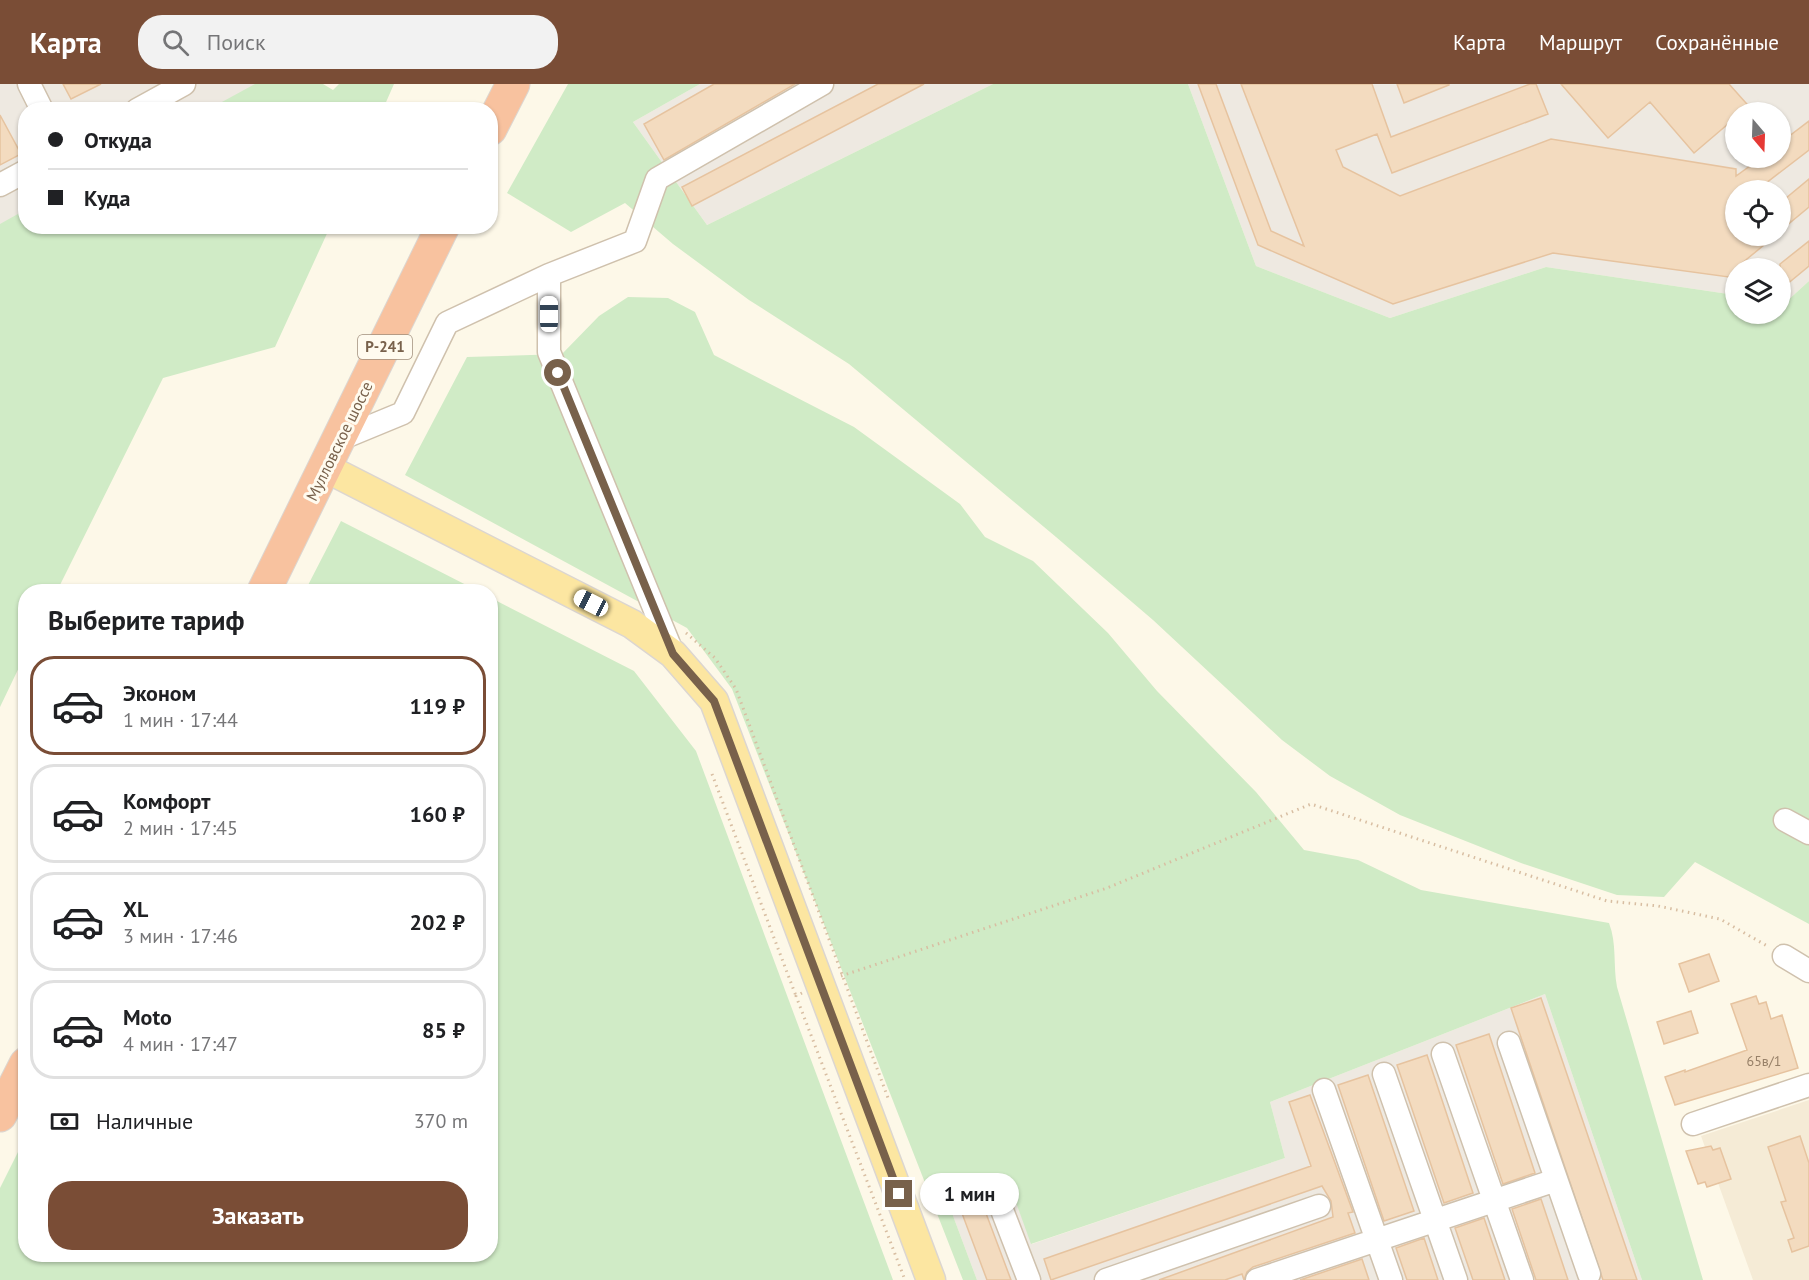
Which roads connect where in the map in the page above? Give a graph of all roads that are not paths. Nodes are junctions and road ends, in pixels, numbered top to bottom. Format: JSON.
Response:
{"nodes":[{"id":1,"x":29,"y":84,"type":"edge"},
{"id":2,"x":184,"y":84,"type":"edge"},
{"id":3,"x":513,"y":84,"type":"edge"},
{"id":4,"x":822,"y":84,"type":"edge"},
{"id":5,"x":38,"y":102,"type":"edge"},
{"id":6,"x":151,"y":102,"type":"edge"},
{"id":7,"x":498,"y":113,"type":"edge"},
{"id":8,"x":18,"y":175,"type":"edge"},
{"id":9,"x":0,"y":185,"type":"edge"},
{"id":10,"x":439,"y":234,"type":"edge"},
{"id":11,"x":549,"y":275,"type":"junction"},
{"id":12,"x":333,"y":454,"type":"junction"},
{"id":13,"x":268,"y":584,"type":"edge"},
{"id":14,"x":673,"y":654,"type":"junction"},
{"id":15,"x":1785,"y":820,"type":"dead end"},
{"id":16,"x":1809,"y":833,"type":"edge"},
{"id":17,"x":1784,"y":956,"type":"road end"},
{"id":18,"x":1809,"y":971,"type":"edge"},
{"id":19,"x":1509,"y":1043,"type":"dead end"},
{"id":20,"x":1443,"y":1054,"type":"dead end"},
{"id":21,"x":1384,"y":1074,"type":"dead end"},
{"id":22,"x":18,"y":1080,"type":"edge"},
{"id":23,"x":1809,"y":1085,"type":"edge"},
{"id":24,"x":1324,"y":1090,"type":"dead end"},
{"id":25,"x":0,"y":1115,"type":"edge"},
{"id":26,"x":1693,"y":1124,"type":"dead end"},
{"id":27,"x":1556,"y":1180,"type":"junction"},
{"id":28,"x":998,"y":1197,"type":"dead end"},
{"id":29,"x":1494,"y":1201,"type":"junction"},
{"id":30,"x":1319,"y":1206,"type":"dead end"},
{"id":31,"x":1435,"y":1221,"type":"junction"},
{"id":32,"x":1377,"y":1240,"type":"junction"},
{"id":33,"x":1589,"y":1274,"type":"dead end"},
{"id":34,"x":931,"y":1280,"type":"edge"},
{"id":35,"x":1029,"y":1280,"type":"edge"},
{"id":36,"x":1106,"y":1280,"type":"edge"},
{"id":37,"x":1257,"y":1280,"type":"edge"},
{"id":38,"x":1391,"y":1280,"type":"edge"},
{"id":39,"x":1456,"y":1280,"type":"edge"},
{"id":40,"x":1522,"y":1280,"type":"edge"}],
"edges":[{"from":1,"to":5,"type":"lane"},
{"from":2,"to":6,"type":"lane"},
{"from":3,"to":7,"type":"highway"},
{"from":4,"to":11,"type":"lane"},
{"from":8,"to":9,"type":"lane"},
{"from":10,"to":12,"type":"highway","name":"Мулловское шоссе","number":"Р-241"},
{"from":11,"to":12,"type":"lane"},
{"from":11,"to":14,"type":"lane"},
{"from":12,"to":13,"type":"highway","name":"Мулловское шоссе","number":"Р-241"},
{"from":12,"to":14,"type":"main road"},
{"from":14,"to":34,"type":"main road"},
{"from":15,"to":16,"type":"lane"},
{"from":17,"to":18,"type":"lane"},
{"from":19,"to":27,"type":"lane"},
{"from":20,"to":29,"type":"lane"},
{"from":21,"to":31,"type":"lane"},
{"from":22,"to":25,"type":"highway"},
{"from":23,"to":26,"type":"lane"},
{"from":24,"to":32,"type":"lane"},
{"from":27,"to":29,"type":"lane"},
{"from":27,"to":33,"type":"lane"},
{"from":28,"to":35,"type":"lane"},
{"from":29,"to":31,"type":"lane"},
{"from":29,"to":40,"type":"lane"},
{"from":30,"to":36,"type":"lane"},
{"from":31,"to":32,"type":"lane"},
{"from":31,"to":39,"type":"lane"},
{"from":32,"to":37,"type":"lane"},
{"from":32,"to":38,"type":"lane"}]}
